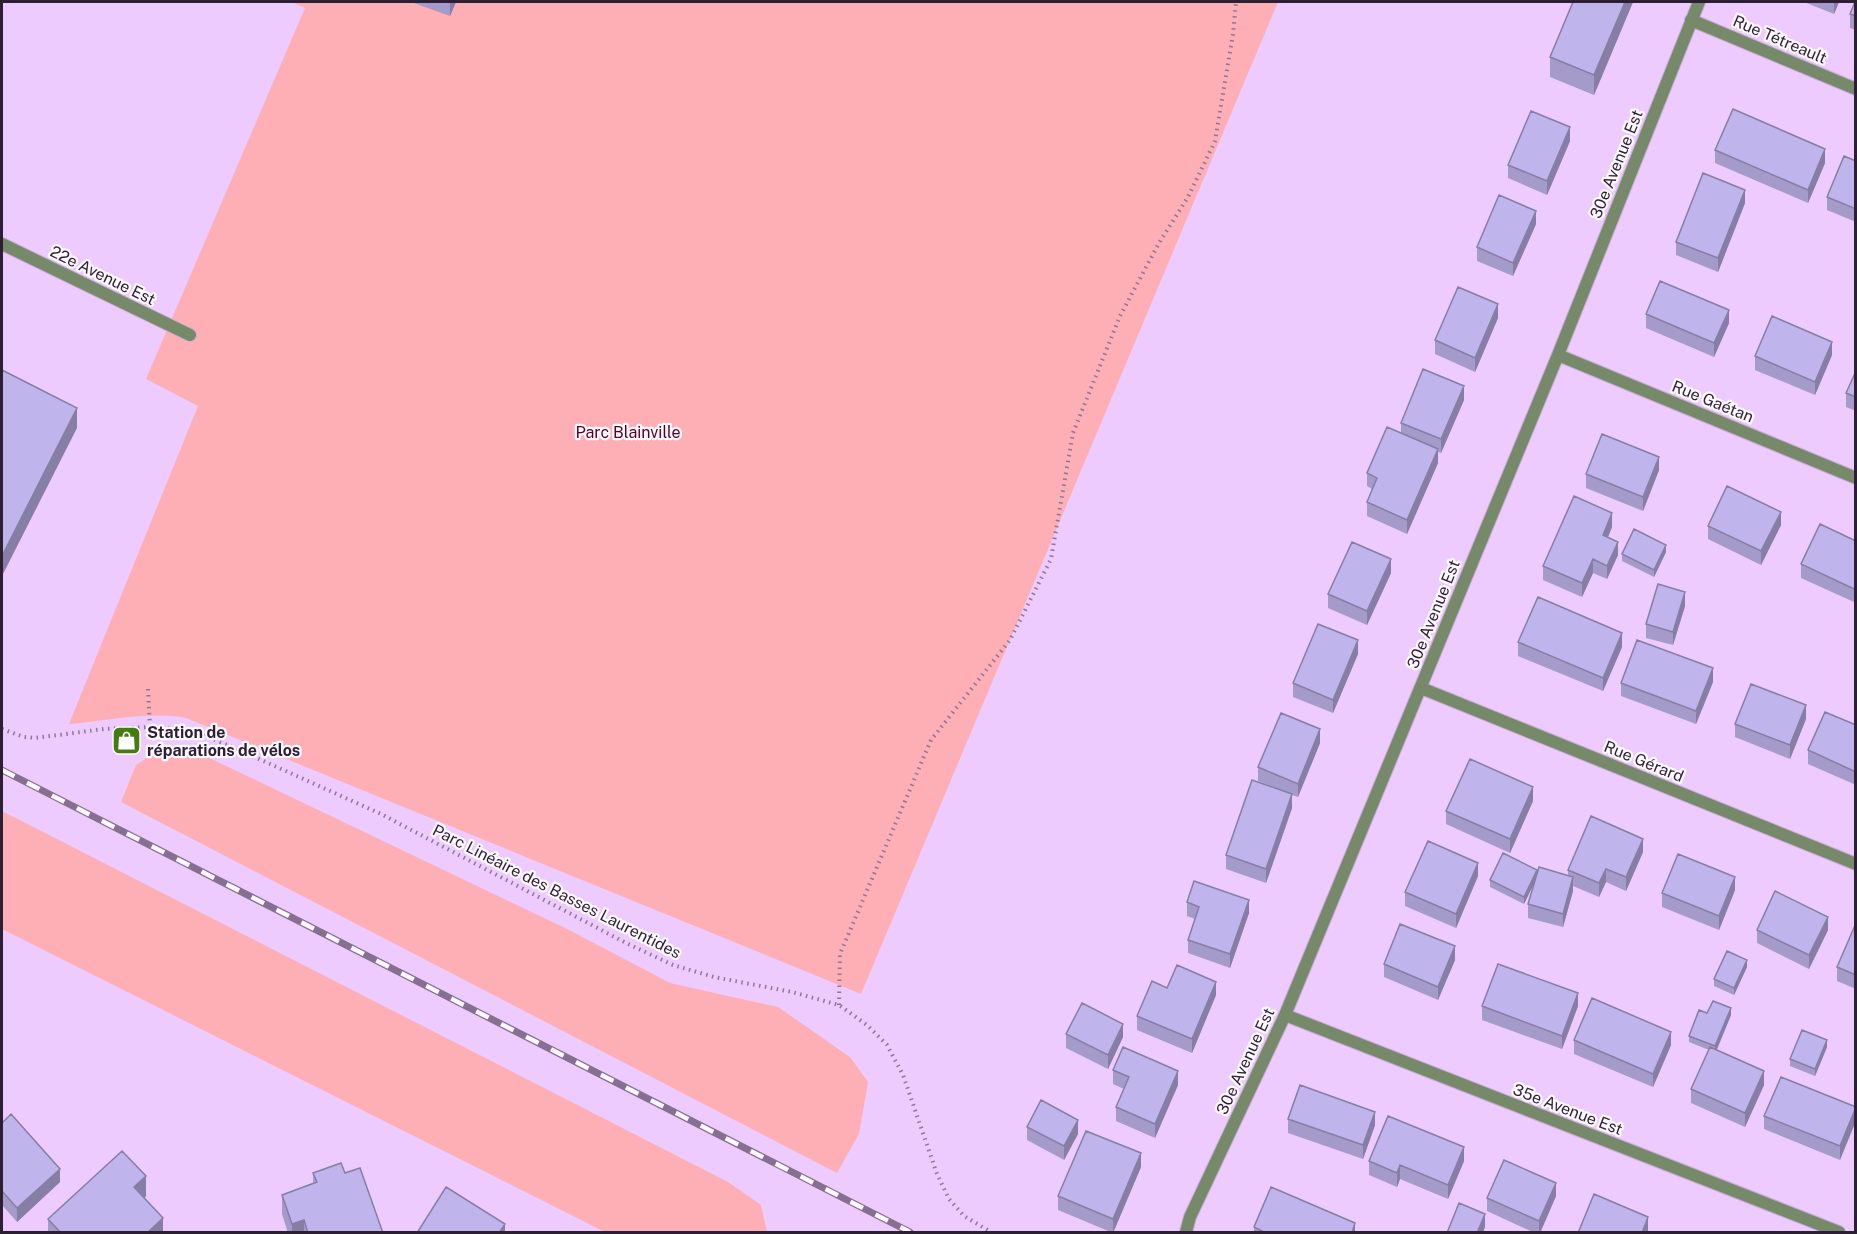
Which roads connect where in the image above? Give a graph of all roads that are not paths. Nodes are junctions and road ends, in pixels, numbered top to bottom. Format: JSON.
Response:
{"nodes":[{"id":1,"x":1699,"y":2,"type":"edge"},
{"id":2,"x":1691,"y":20,"type":"junction"},
{"id":3,"x":1856,"y":89,"type":"edge"},
{"id":4,"x":2,"y":244,"type":"edge"},
{"id":5,"x":190,"y":335,"type":"dead end"},
{"id":6,"x":1558,"y":355,"type":"junction"},
{"id":7,"x":1856,"y":478,"type":"edge"},
{"id":8,"x":1421,"y":688,"type":"junction"},
{"id":9,"x":1856,"y":864,"type":"edge"},
{"id":10,"x":1285,"y":1015,"type":"junction"},
{"id":11,"x":1186,"y":1233,"type":"edge"},
{"id":12,"x":1839,"y":1233,"type":"edge"}],
"edges":[{"from":1,"to":2,"type":"street","name":"30e Avenue Est"},
{"from":2,"to":3,"type":"street","name":"Rue Tétreault"},
{"from":2,"to":6,"type":"street","name":"30e Avenue Est"},
{"from":4,"to":5,"type":"street","name":"22e Avenue Est"},
{"from":6,"to":7,"type":"street","name":"Rue Gaétan"},
{"from":6,"to":8,"type":"street","name":"30e Avenue Est"},
{"from":8,"to":9,"type":"street","name":"Rue Gérard"},
{"from":8,"to":10,"type":"street","name":"30e Avenue Est"},
{"from":10,"to":11,"type":"street","name":"30e Avenue Est"},
{"from":10,"to":12,"type":"street","name":"35e Avenue Est"}]}
